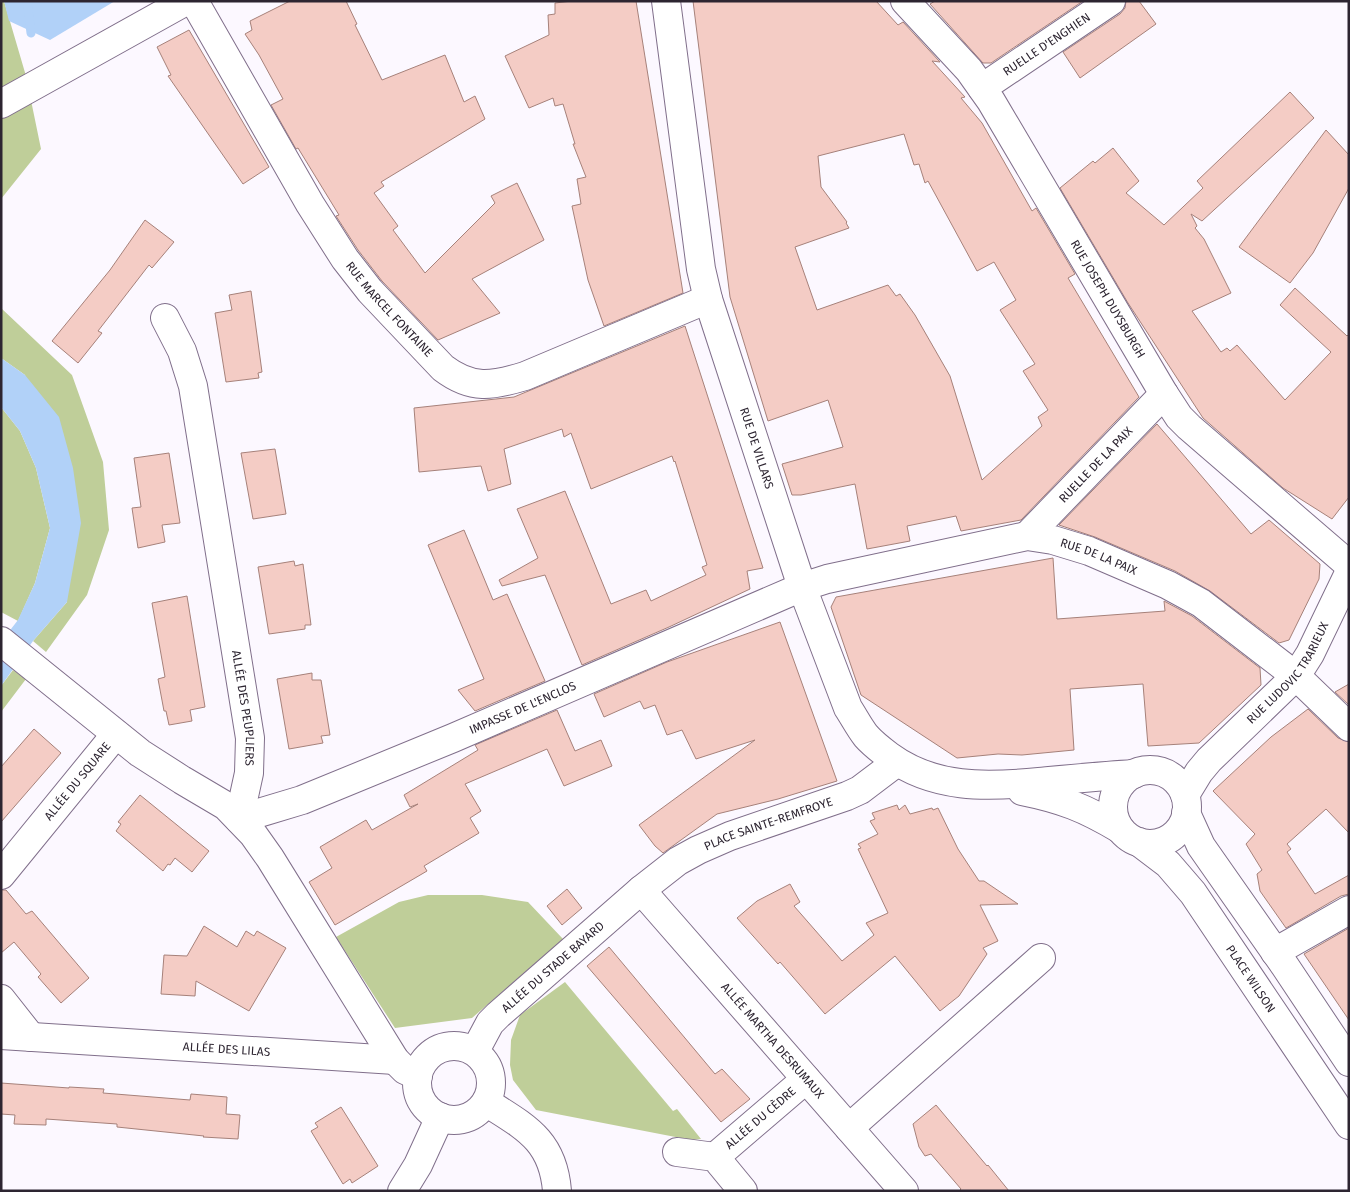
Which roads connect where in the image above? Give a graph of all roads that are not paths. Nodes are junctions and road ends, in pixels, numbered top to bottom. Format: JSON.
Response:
{"nodes":[{"id":1,"x":186,"y":1,"type":"edge"},
{"id":2,"x":194,"y":1,"type":"edge"},
{"id":3,"x":666,"y":1,"type":"edge"},
{"id":4,"x":905,"y":1,"type":"edge"},
{"id":5,"x":1111,"y":1,"type":"edge"},
{"id":6,"x":982,"y":88,"type":"junction"},
{"id":7,"x":1,"y":104,"type":"edge"},
{"id":8,"x":708,"y":299,"type":"junction"},
{"id":9,"x":165,"y":318,"type":"dead end"},
{"id":10,"x":1164,"y":394,"type":"junction"},
{"id":11,"x":1027,"y":536,"type":"junction"},
{"id":12,"x":1349,"y":565,"type":"edge"},
{"id":13,"x":1349,"y":573,"type":"edge"},
{"id":14,"x":802,"y":587,"type":"junction"},
{"id":15,"x":1,"y":641,"type":"edge"},
{"id":16,"x":1296,"y":676,"type":"junction"},
{"id":17,"x":1349,"y":727,"type":"edge"},
{"id":18,"x":116,"y":734,"type":"junction"},
{"id":19,"x":1209,"y":760,"type":"junction"},
{"id":20,"x":897,"y":762,"type":"junction"},
{"id":21,"x":1164,"y":772,"type":"junction"},
{"id":22,"x":1134,"y":774,"type":"junction"},
{"id":23,"x":999,"y":785,"type":"junction"},
{"id":24,"x":1185,"y":804,"type":"junction"},
{"id":25,"x":239,"y":819,"type":"junction"},
{"id":26,"x":1130,"y":835,"type":"junction"},
{"id":27,"x":1,"y":875,"type":"edge"},
{"id":28,"x":641,"y":890,"type":"junction"},
{"id":29,"x":1349,"y":910,"type":"edge"},
{"id":30,"x":1275,"y":952,"type":"junction"},
{"id":31,"x":1041,"y":958,"type":"dead end"},
{"id":32,"x":1,"y":999,"type":"edge"},
{"id":33,"x":1,"y":1035,"type":"edge"},
{"id":34,"x":31,"y":1037,"type":"junction"},
{"id":35,"x":475,"y":1051,"type":"junction"},
{"id":36,"x":395,"y":1060,"type":"junction"},
{"id":37,"x":1349,"y":1062,"type":"edge"},
{"id":38,"x":418,"y":1076,"type":"junction"},
{"id":39,"x":806,"y":1079,"type":"junction"},
{"id":40,"x":486,"y":1102,"type":"junction"},
{"id":41,"x":440,"y":1117,"type":"junction"},
{"id":42,"x":1349,"y":1125,"type":"edge"},
{"id":43,"x":849,"y":1128,"type":"junction"},
{"id":44,"x":677,"y":1152,"type":"dead end"},
{"id":45,"x":715,"y":1157,"type":"junction"},
{"id":46,"x":402,"y":1191,"type":"edge"},
{"id":47,"x":557,"y":1191,"type":"edge"},
{"id":48,"x":743,"y":1191,"type":"edge"},
{"id":49,"x":904,"y":1191,"type":"edge"}],
"edges":[{"from":1,"to":7,"type":"street"},
{"from":2,"to":8,"type":"street","name":"RUE MARCEL FONTAINE"},
{"from":3,"to":8,"type":"street","name":"RUE DE VILLARS"},
{"from":4,"to":6,"type":"street","name":"RUE JOSEPH DUYSBURGH"},
{"from":5,"to":6,"type":"street","name":"RUELLE D'ENGHIEN"},
{"from":6,"to":10,"type":"street","name":"RUE JOSEPH DUYSBURGH"},
{"from":8,"to":14,"type":"street","name":"RUE DE VILLARS"},
{"from":9,"to":25,"type":"street","name":"ALLÉE DES PEUPLIERS"},
{"from":10,"to":11,"type":"street","name":"RUELLE DE LA PAIX"},
{"from":10,"to":12,"type":"street","name":"RUE JOSEPH DUYSBURGH"},
{"from":11,"to":14,"type":"street","name":"RUE DE LA PAIX"},
{"from":11,"to":16,"type":"street","name":"RUE DE LA PAIX"},
{"from":13,"to":16,"type":"street","name":"RUE LUDOVIC TRARIEUX"},
{"from":14,"to":20,"type":"street","name":"RUE DE VILLARS"},
{"from":14,"to":25,"type":"street","name":"IMPASSE DE L'ENCLOS"},
{"from":15,"to":18,"type":"street"},
{"from":16,"to":17,"type":"street","name":"RUE DE LA PAIX"},
{"from":16,"to":19,"type":"street","name":"RUE LUDOVIC TRARIEUX"},
{"from":18,"to":25,"type":"street","name":"ALLÉE DU SQUARE"},
{"from":18,"to":27,"type":"street","name":"ALLÉE DU SQUARE"},
{"from":19,"to":21,"type":"street","name":"RUE LUDOVIC TRARIEUX"},
{"from":19,"to":24,"type":"street","name":"RUE LUDOVIC TRARIEUX"},
{"from":20,"to":23,"type":"street","name":"RUE DE VILLARS"},
{"from":20,"to":28,"type":"street","name":"PLACE SAINTE-REMFROYE"},
{"from":21,"to":22,"type":"street"},
{"from":21,"to":24,"type":"street"},
{"from":22,"to":23,"type":"street"},
{"from":22,"to":26,"type":"street"},
{"from":23,"to":26,"type":"street","name":"PLACE WILSON"},
{"from":24,"to":26,"type":"street"},
{"from":24,"to":30,"type":"street"},
{"from":25,"to":36,"type":"street"},
{"from":26,"to":42,"type":"street","name":"PLACE WILSON"},
{"from":28,"to":35,"type":"street","name":"ALLÉE DU STADE BAYARD"},
{"from":28,"to":39,"type":"street","name":"ALLÉE MARTHA DESRUMAUX"},
{"from":29,"to":30,"type":"street"},
{"from":30,"to":37,"type":"street"},
{"from":31,"to":43,"type":"street"},
{"from":32,"to":34,"type":"street"},
{"from":33,"to":34,"type":"street","name":"ALLÉE DES LILAS"},
{"from":34,"to":36,"type":"street","name":"ALLÉE DES LILAS"},
{"from":35,"to":38,"type":"street"},
{"from":35,"to":40,"type":"street"},
{"from":36,"to":38,"type":"street"},
{"from":38,"to":41,"type":"street"},
{"from":39,"to":43,"type":"street","name":"ALLÉE MARTHA DESRUMAUX"},
{"from":39,"to":45,"type":"street","name":"ALLÉE DU CÈDRE"},
{"from":40,"to":41,"type":"street"},
{"from":40,"to":47,"type":"street"},
{"from":41,"to":46,"type":"street"},
{"from":43,"to":49,"type":"street","name":"ALLÉE MARTHA DESRUMAUX"},
{"from":44,"to":45,"type":"street","name":"ALLÉE DU CÈDRE"},
{"from":45,"to":48,"type":"street","name":"ALLÉE DU CÈDRE"}]}
